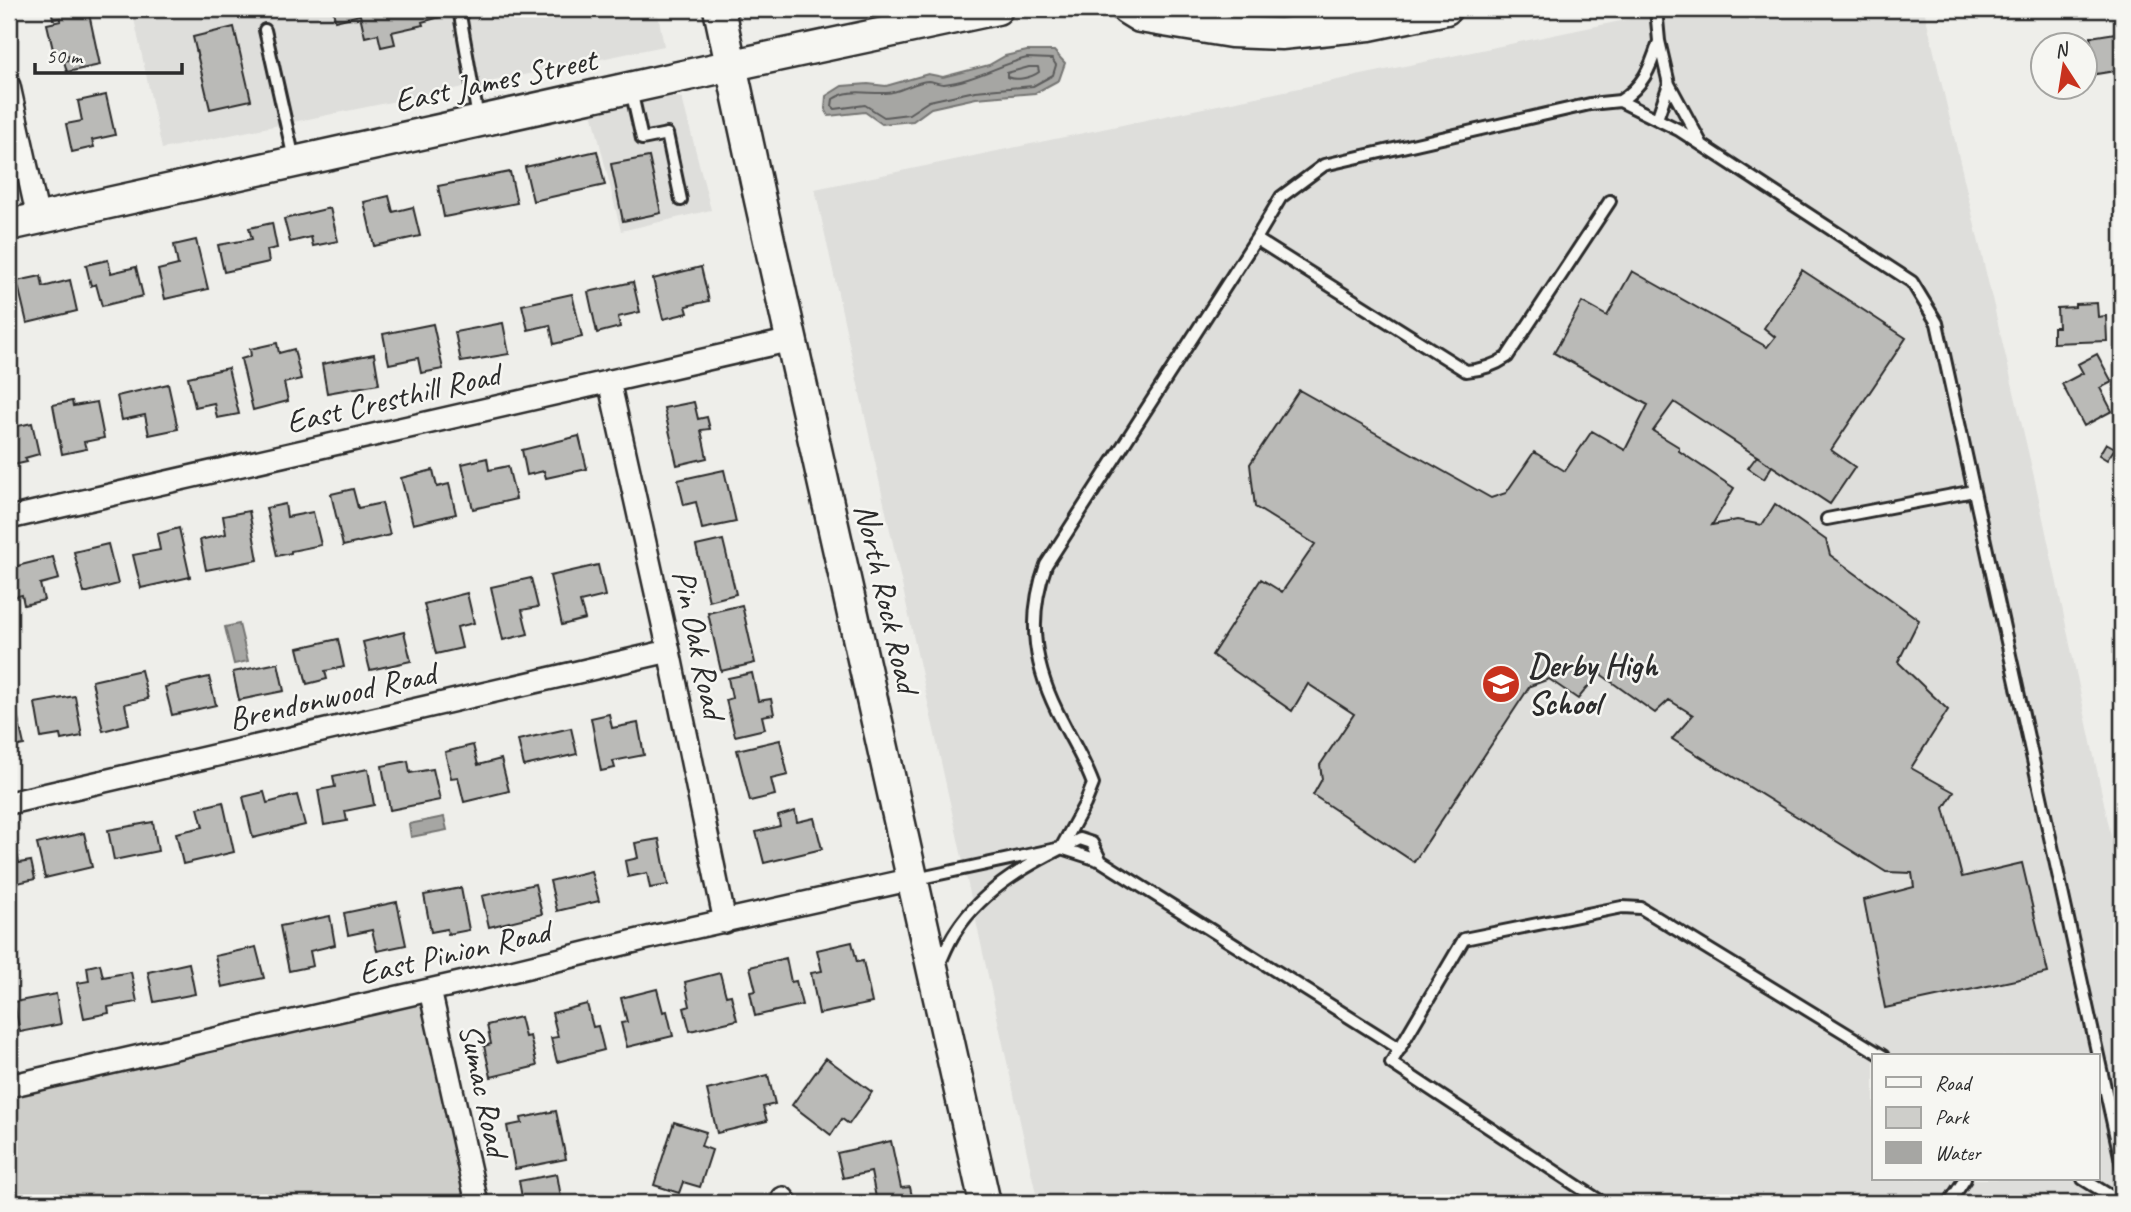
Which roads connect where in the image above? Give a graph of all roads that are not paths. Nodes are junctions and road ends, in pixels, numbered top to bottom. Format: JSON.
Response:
{"nodes":[{"id":1,"x":459,"y":9,"type":"edge"},
{"id":2,"x":719,"y":9,"type":"edge"},
{"id":3,"x":997,"y":9,"type":"edge"},
{"id":4,"x":1127,"y":9,"type":"edge"},
{"id":5,"x":1446,"y":9,"type":"edge"},
{"id":6,"x":1656,"y":9,"type":"edge"},
{"id":7,"x":265,"y":30,"type":"dead end"},
{"id":8,"x":1659,"y":41,"type":"junction"},
{"id":9,"x":733,"y":65,"type":"junction"},
{"id":10,"x":1670,"y":84,"type":"junction"},
{"id":11,"x":9,"y":86,"type":"edge"},
{"id":12,"x":631,"y":87,"type":"junction"},
{"id":13,"x":1620,"y":101,"type":"junction"},
{"id":14,"x":1657,"y":119,"type":"junction"},
{"id":15,"x":479,"y":121,"type":"junction"},
{"id":16,"x":1702,"y":146,"type":"junction"},
{"id":17,"x":294,"y":162,"type":"junction"},
{"id":18,"x":681,"y":200,"type":"dead end"},
{"id":19,"x":1610,"y":201,"type":"dead end"},
{"id":20,"x":38,"y":218,"type":"junction"},
{"id":21,"x":9,"y":225,"type":"edge"},
{"id":22,"x":1256,"y":239,"type":"junction"},
{"id":23,"x":791,"y":340,"type":"junction"},
{"id":24,"x":609,"y":381,"type":"junction"},
{"id":25,"x":1974,"y":491,"type":"junction"},
{"id":26,"x":9,"y":519,"type":"edge"},
{"id":27,"x":1827,"y":519,"type":"dead end"},
{"id":28,"x":669,"y":651,"type":"junction"},
{"id":29,"x":9,"y":803,"type":"edge"},
{"id":30,"x":1061,"y":848,"type":"junction"},
{"id":31,"x":913,"y":880,"type":"junction"},
{"id":32,"x":725,"y":922,"type":"junction"},
{"id":33,"x":934,"y":974,"type":"junction"},
{"id":34,"x":430,"y":990,"type":"junction"},
{"id":35,"x":1400,"y":1049,"type":"junction"},
{"id":36,"x":1880,"y":1054,"type":"edge"},
{"id":37,"x":2098,"y":1054,"type":"edge"},
{"id":38,"x":2100,"y":1065,"type":"edge"},
{"id":39,"x":9,"y":1086,"type":"edge"},
{"id":40,"x":2122,"y":1165,"type":"edge"},
{"id":41,"x":1964,"y":1180,"type":"edge"},
{"id":42,"x":2085,"y":1180,"type":"edge"},
{"id":43,"x":477,"y":1203,"type":"edge"},
{"id":44,"x":985,"y":1203,"type":"edge"},
{"id":45,"x":1604,"y":1203,"type":"edge"},
{"id":46,"x":1949,"y":1203,"type":"edge"},
{"id":47,"x":2122,"y":1203,"type":"edge"}],
"edges":[{"from":1,"to":15,"type":"lane"},
{"from":2,"to":9,"type":"street","name":"North Rock Road"},
{"from":3,"to":9,"type":"street","name":"East James Street"},
{"from":4,"to":5,"type":"street"},
{"from":6,"to":8,"type":"lane"},
{"from":7,"to":17,"type":"lane"},
{"from":8,"to":10,"type":"lane"},
{"from":8,"to":13,"type":"lane"},
{"from":9,"to":12,"type":"street","name":"East James Street"},
{"from":9,"to":23,"type":"street","name":"North Rock Road"},
{"from":10,"to":14,"type":"lane"},
{"from":10,"to":16,"type":"lane"},
{"from":11,"to":20,"type":"street"},
{"from":12,"to":15,"type":"street","name":"East James Street"},
{"from":12,"to":18,"type":"lane"},
{"from":13,"to":14,"type":"lane"},
{"from":13,"to":22,"type":"lane"},
{"from":14,"to":16,"type":"lane"},
{"from":15,"to":17,"type":"street","name":"East James Street"},
{"from":16,"to":25,"type":"lane"},
{"from":17,"to":20,"type":"street","name":"East James Street"},
{"from":19,"to":22,"type":"lane"},
{"from":20,"to":21,"type":"street","name":"East James Street"},
{"from":22,"to":30,"type":"lane"},
{"from":23,"to":24,"type":"street","name":"East Cresthill Road"},
{"from":23,"to":31,"type":"street","name":"North Rock Road"},
{"from":24,"to":26,"type":"street","name":"East Cresthill Road"},
{"from":24,"to":28,"type":"street","name":"Pin Oak Road"},
{"from":25,"to":27,"type":"lane"},
{"from":25,"to":37,"type":"lane"},
{"from":28,"to":29,"type":"street","name":"Brendonwood Road"},
{"from":28,"to":32,"type":"street","name":"Pin Oak Road"},
{"from":30,"to":31,"type":"lane"},
{"from":30,"to":33,"type":"lane"},
{"from":30,"to":35,"type":"lane"},
{"from":31,"to":32,"type":"street","name":"East Pinion Road"},
{"from":31,"to":33,"type":"street","name":"North Rock Road"},
{"from":32,"to":34,"type":"street","name":"East Pinion Road"},
{"from":33,"to":44,"type":"street","name":"North Rock Road"},
{"from":34,"to":39,"type":"street","name":"East Pinion Road"},
{"from":34,"to":43,"type":"street","name":"Sumac Road"},
{"from":35,"to":36,"type":"lane"},
{"from":35,"to":45,"type":"lane"},
{"from":38,"to":40,"type":"lane"},
{"from":41,"to":46,"type":"lane"},
{"from":42,"to":47,"type":"lane"}]}
